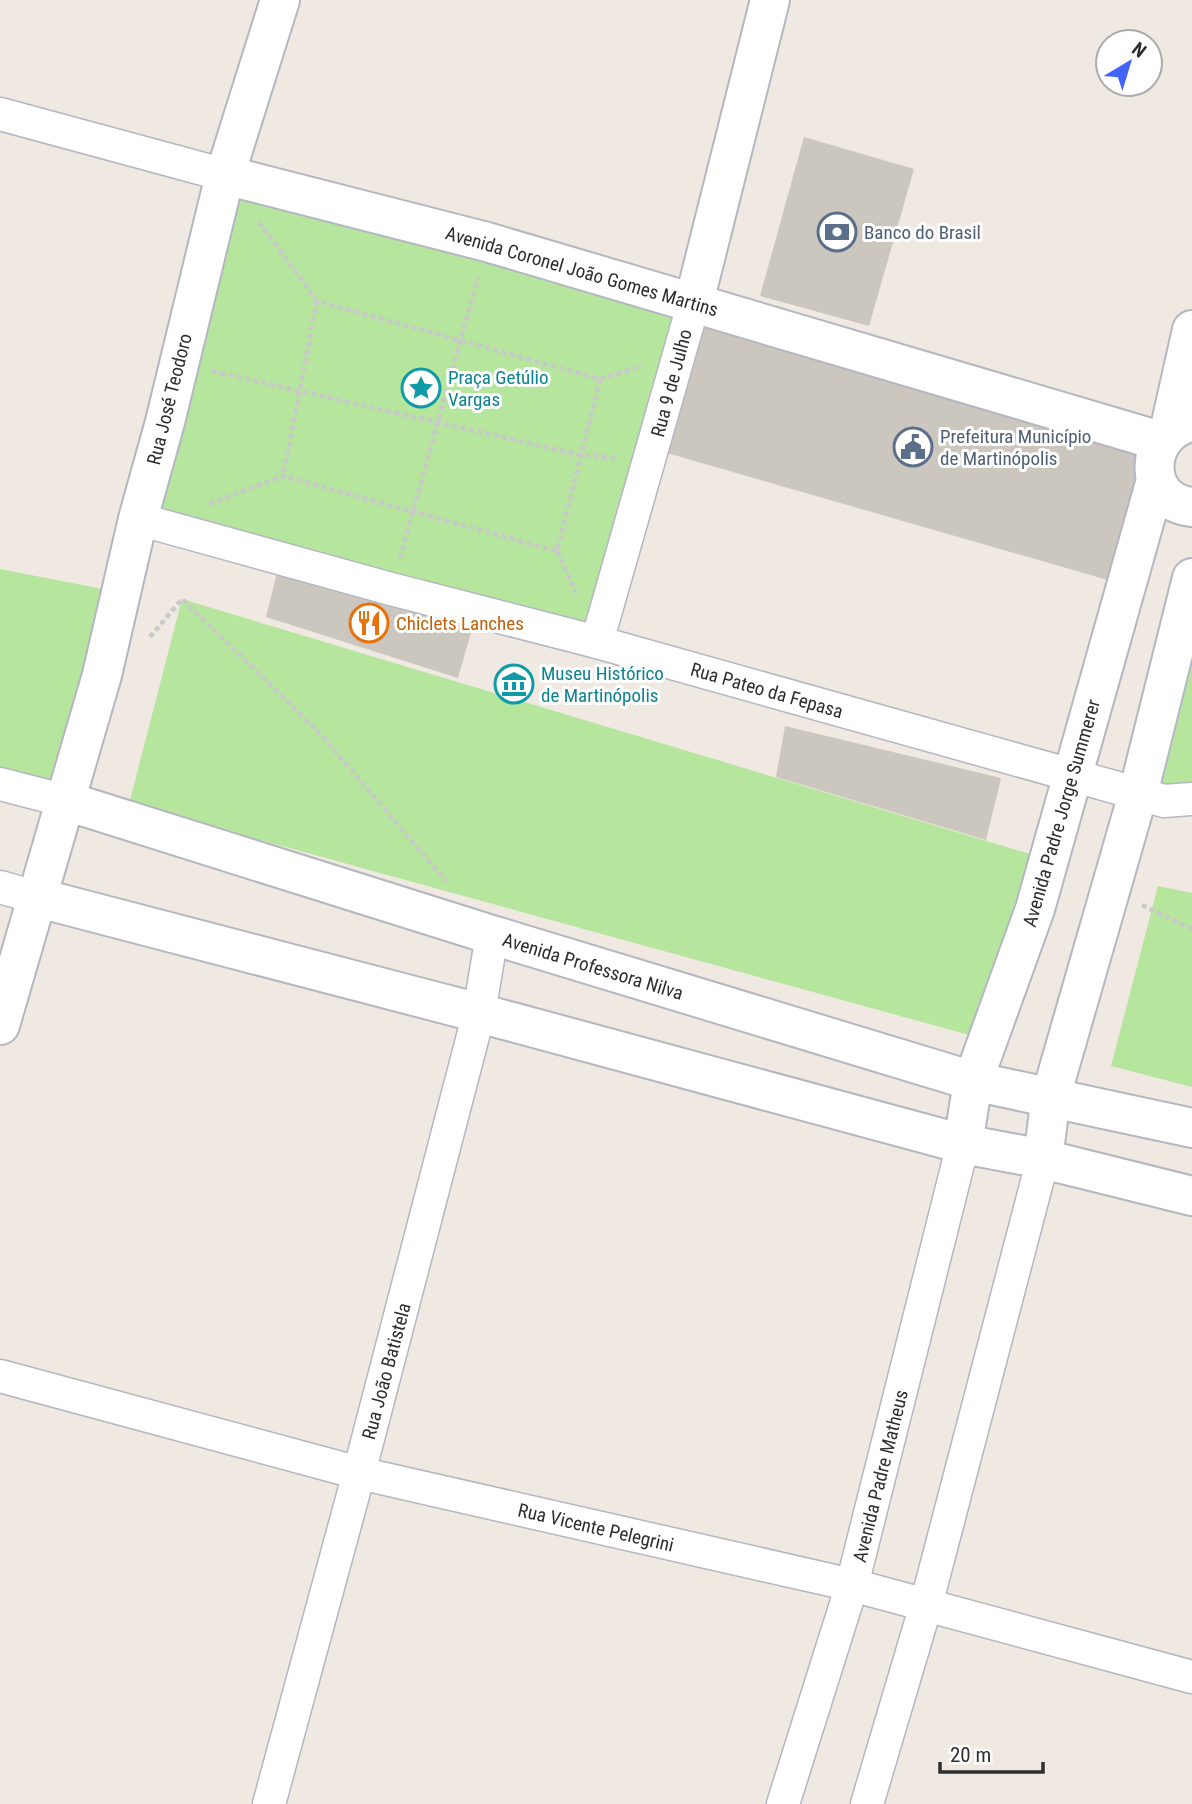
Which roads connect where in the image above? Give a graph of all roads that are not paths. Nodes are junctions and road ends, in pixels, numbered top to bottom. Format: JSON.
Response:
{"nodes":[{"id":1,"x":280,"y":0,"type":"edge"},
{"id":2,"x":770,"y":0,"type":"edge"},
{"id":3,"x":0,"y":114,"type":"edge"},
{"id":4,"x":225,"y":175,"type":"junction"},
{"id":5,"x":694,"y":302,"type":"junction"},
{"id":6,"x":1192,"y":330,"type":"edge"},
{"id":7,"x":1174,"y":432,"type":"edge"},
{"id":8,"x":1156,"y":480,"type":"junction"},
{"id":9,"x":1192,"y":507,"type":"edge"},
{"id":10,"x":149,"y":521,"type":"junction"},
{"id":11,"x":1192,"y":578,"type":"edge"},
{"id":12,"x":597,"y":642,"type":"junction"},
{"id":13,"x":1072,"y":776,"type":"junction"},
{"id":14,"x":0,"y":784,"type":"edge"},
{"id":15,"x":1138,"y":794,"type":"junction"},
{"id":16,"x":1192,"y":799,"type":"edge"},
{"id":17,"x":66,"y":801,"type":"junction"},
{"id":18,"x":18,"y":892,"type":"edge"},
{"id":19,"x":492,"y":935,"type":"junction"},
{"id":20,"x":479,"y":1013,"type":"junction"},
{"id":21,"x":0,"y":1025,"type":"edge"},
{"id":22,"x":973,"y":1081,"type":"junction"},
{"id":23,"x":1051,"y":1096,"type":"junction"},
{"id":24,"x":1192,"y":1128,"type":"edge"},
{"id":25,"x":963,"y":1144,"type":"junction"},
{"id":26,"x":1043,"y":1160,"type":"junction"},
{"id":27,"x":1192,"y":1196,"type":"edge"},
{"id":28,"x":0,"y":1376,"type":"edge"},
{"id":29,"x":359,"y":1473,"type":"junction"},
{"id":30,"x":852,"y":1585,"type":"junction"},
{"id":31,"x":926,"y":1605,"type":"junction"},
{"id":32,"x":1192,"y":1677,"type":"edge"},
{"id":33,"x":268,"y":1804,"type":"edge"},
{"id":34,"x":783,"y":1804,"type":"edge"},
{"id":35,"x":867,"y":1804,"type":"edge"}],
"edges":[{"from":1,"to":4,"type":"street","name":"Rua José Teodoro"},
{"from":2,"to":5,"type":"street","name":"Rua 9 de Julho"},
{"from":3,"to":4,"type":"street","name":"Avenida Coronel João Gomes Martins"},
{"from":4,"to":5,"type":"street","name":"Avenida Coronel João Gomes Martins"},
{"from":4,"to":10,"type":"street","name":"Rua José Teodoro"},
{"from":5,"to":7,"type":"street","name":"Avenida Coronel João Gomes Martins"},
{"from":5,"to":12,"type":"street","name":"Rua 9 de Julho"},
{"from":6,"to":7,"type":"street"},
{"from":7,"to":8,"type":"street","name":"Avenida Padre Jorge Summerer"},
{"from":8,"to":9,"type":"street"},
{"from":8,"to":13,"type":"street","name":"Avenida Padre Jorge Summerer"},
{"from":10,"to":12,"type":"street","name":"Rua Pateo da Fepasa"},
{"from":10,"to":17,"type":"street","name":"Rua José Teodoro"},
{"from":11,"to":15,"type":"street"},
{"from":12,"to":13,"type":"street","name":"Rua Pateo da Fepasa"},
{"from":13,"to":15,"type":"street","name":"Rua Pateo da Fepasa"},
{"from":13,"to":22,"type":"street","name":"Avenida Padre Jorge Summerer"},
{"from":14,"to":17,"type":"street","name":"Avenida Professora Nilva"},
{"from":15,"to":16,"type":"street","name":"Rua Pateo da Fepasa"},
{"from":15,"to":23,"type":"street"},
{"from":17,"to":18,"type":"street","name":"Rua José Teodoro"},
{"from":17,"to":19,"type":"street","name":"Avenida Professora Nilva"},
{"from":18,"to":20,"type":"street"},
{"from":18,"to":21,"type":"street","name":"Rua José Teodoro"},
{"from":19,"to":20,"type":"street","name":"Rua João Batistela"},
{"from":19,"to":22,"type":"street","name":"Avenida Professora Nilva"},
{"from":20,"to":25,"type":"street"},
{"from":20,"to":29,"type":"street","name":"Rua João Batistela"},
{"from":22,"to":23,"type":"street","name":"Avenida Professora Nilva"},
{"from":22,"to":25,"type":"street","name":"Avenida Padre Jorge Summerer"},
{"from":23,"to":24,"type":"street","name":"Avenida Professora Nilva"},
{"from":23,"to":26,"type":"street"},
{"from":25,"to":26,"type":"street"},
{"from":25,"to":30,"type":"street","name":"Avenida Padre Matheus"},
{"from":26,"to":27,"type":"street"},
{"from":26,"to":31,"type":"street"},
{"from":28,"to":29,"type":"street","name":"Rua Vicente Pelegrini"},
{"from":29,"to":30,"type":"street","name":"Rua Vicente Pelegrini"},
{"from":29,"to":33,"type":"street","name":"Rua João Batistela"},
{"from":30,"to":31,"type":"street","name":"Rua Vicente Pelegrini"},
{"from":30,"to":34,"type":"street","name":"Avenida Padre Matheus"},
{"from":31,"to":32,"type":"street","name":"Rua Vicente Pelegrini"},
{"from":31,"to":35,"type":"street"}]}
